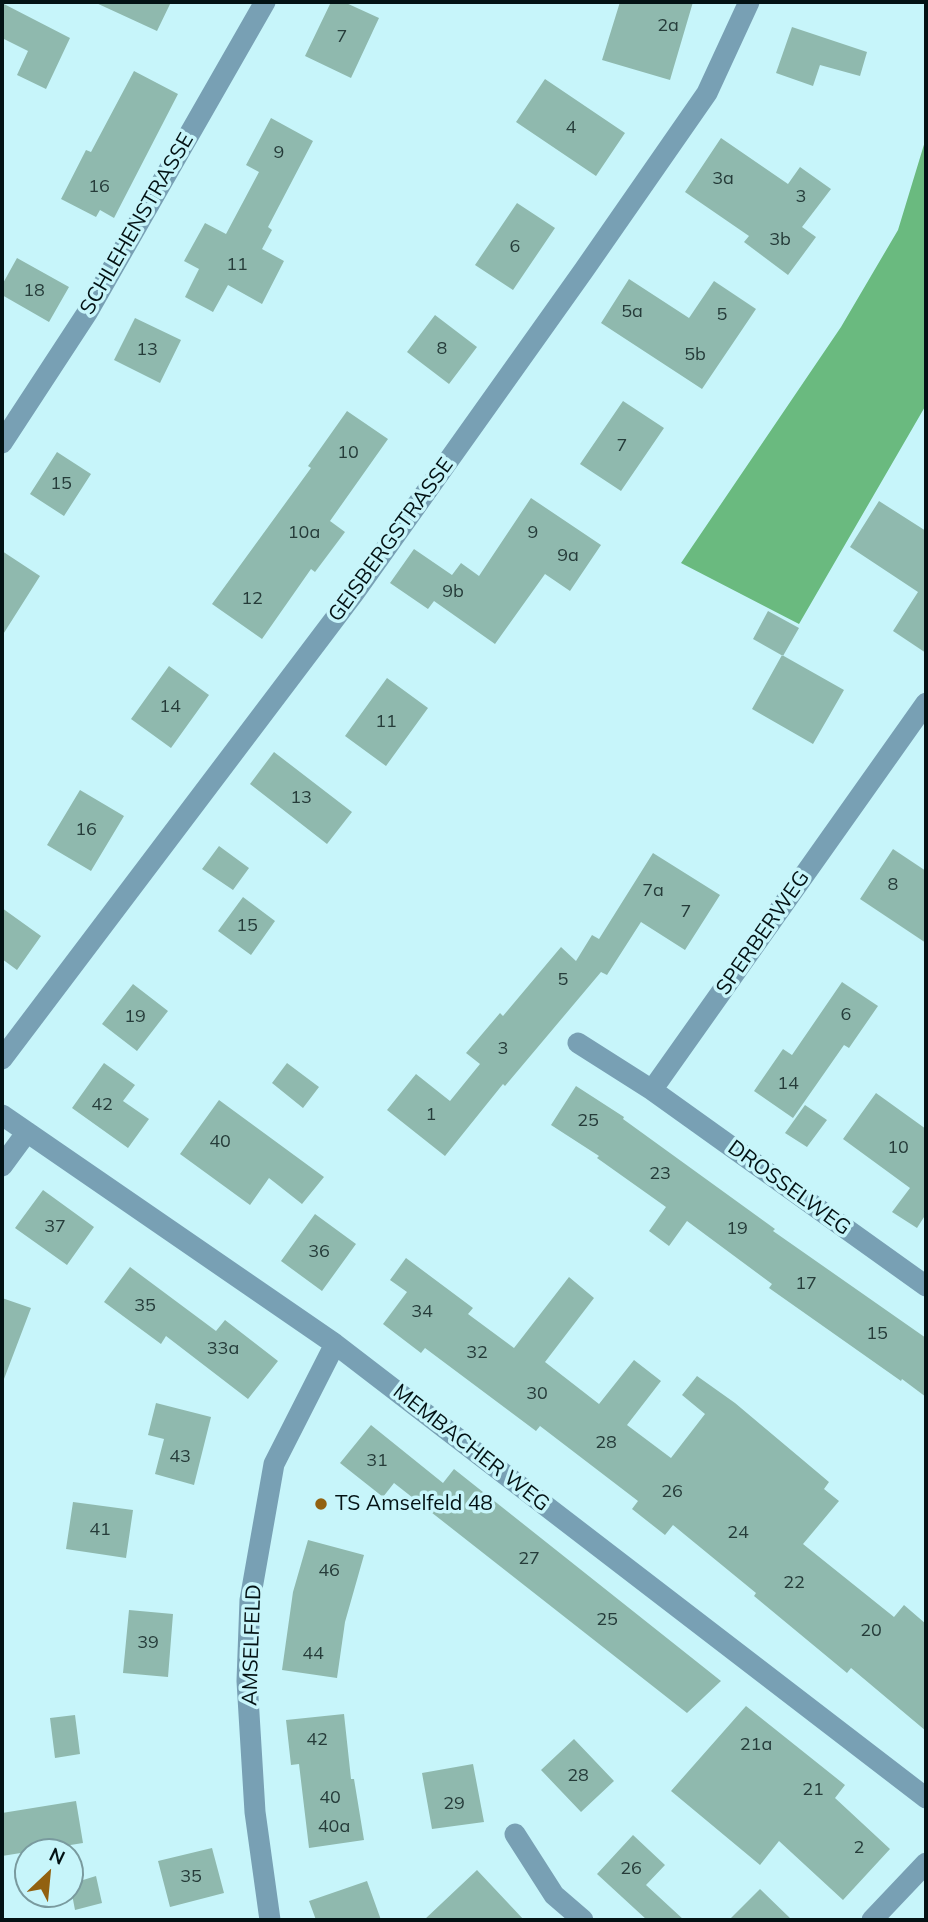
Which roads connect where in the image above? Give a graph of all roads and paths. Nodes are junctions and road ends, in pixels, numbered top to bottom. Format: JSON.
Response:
{"nodes":[{"id":1,"x":265,"y":2,"type":"edge"},
{"id":2,"x":748,"y":2,"type":"edge"},
{"id":3,"x":2,"y":443,"type":"edge"},
{"id":4,"x":926,"y":703,"type":"edge"},
{"id":5,"x":578,"y":1043,"type":"dead end"},
{"id":6,"x":2,"y":1059,"type":"edge"},
{"id":7,"x":652,"y":1090,"type":"junction"},
{"id":8,"x":2,"y":1115,"type":"edge"},
{"id":9,"x":27,"y":1132,"type":"junction"},
{"id":10,"x":2,"y":1166,"type":"edge"},
{"id":11,"x":926,"y":1286,"type":"edge"},
{"id":12,"x":335,"y":1344,"type":"junction"},
{"id":13,"x":926,"y":1798,"type":"edge"},
{"id":14,"x":515,"y":1835,"type":"dead end"},
{"id":15,"x":926,"y":1863,"type":"edge"},
{"id":16,"x":270,"y":1920,"type":"edge"},
{"id":17,"x":583,"y":1920,"type":"edge"},
{"id":18,"x":872,"y":1920,"type":"edge"}],
"edges":[{"from":1,"to":3,"type":"street","name":"SCHLEHENSTRASSE"},
{"from":2,"to":6,"type":"street","name":"GEISBERGSTRASSE"},
{"from":4,"to":7,"type":"street","name":"SPERBERWEG"},
{"from":5,"to":7,"type":"street"},
{"from":7,"to":11,"type":"street","name":"DROSSELWEG"},
{"from":8,"to":9,"type":"street","name":"MEMBACHER WEG"},
{"from":9,"to":10,"type":"street"},
{"from":9,"to":12,"type":"street","name":"MEMBACHER WEG"},
{"from":12,"to":13,"type":"street","name":"MEMBACHER WEG"},
{"from":12,"to":16,"type":"street","name":"AMSELFELD"},
{"from":14,"to":17,"type":"street"},
{"from":15,"to":18,"type":"street"}]}
